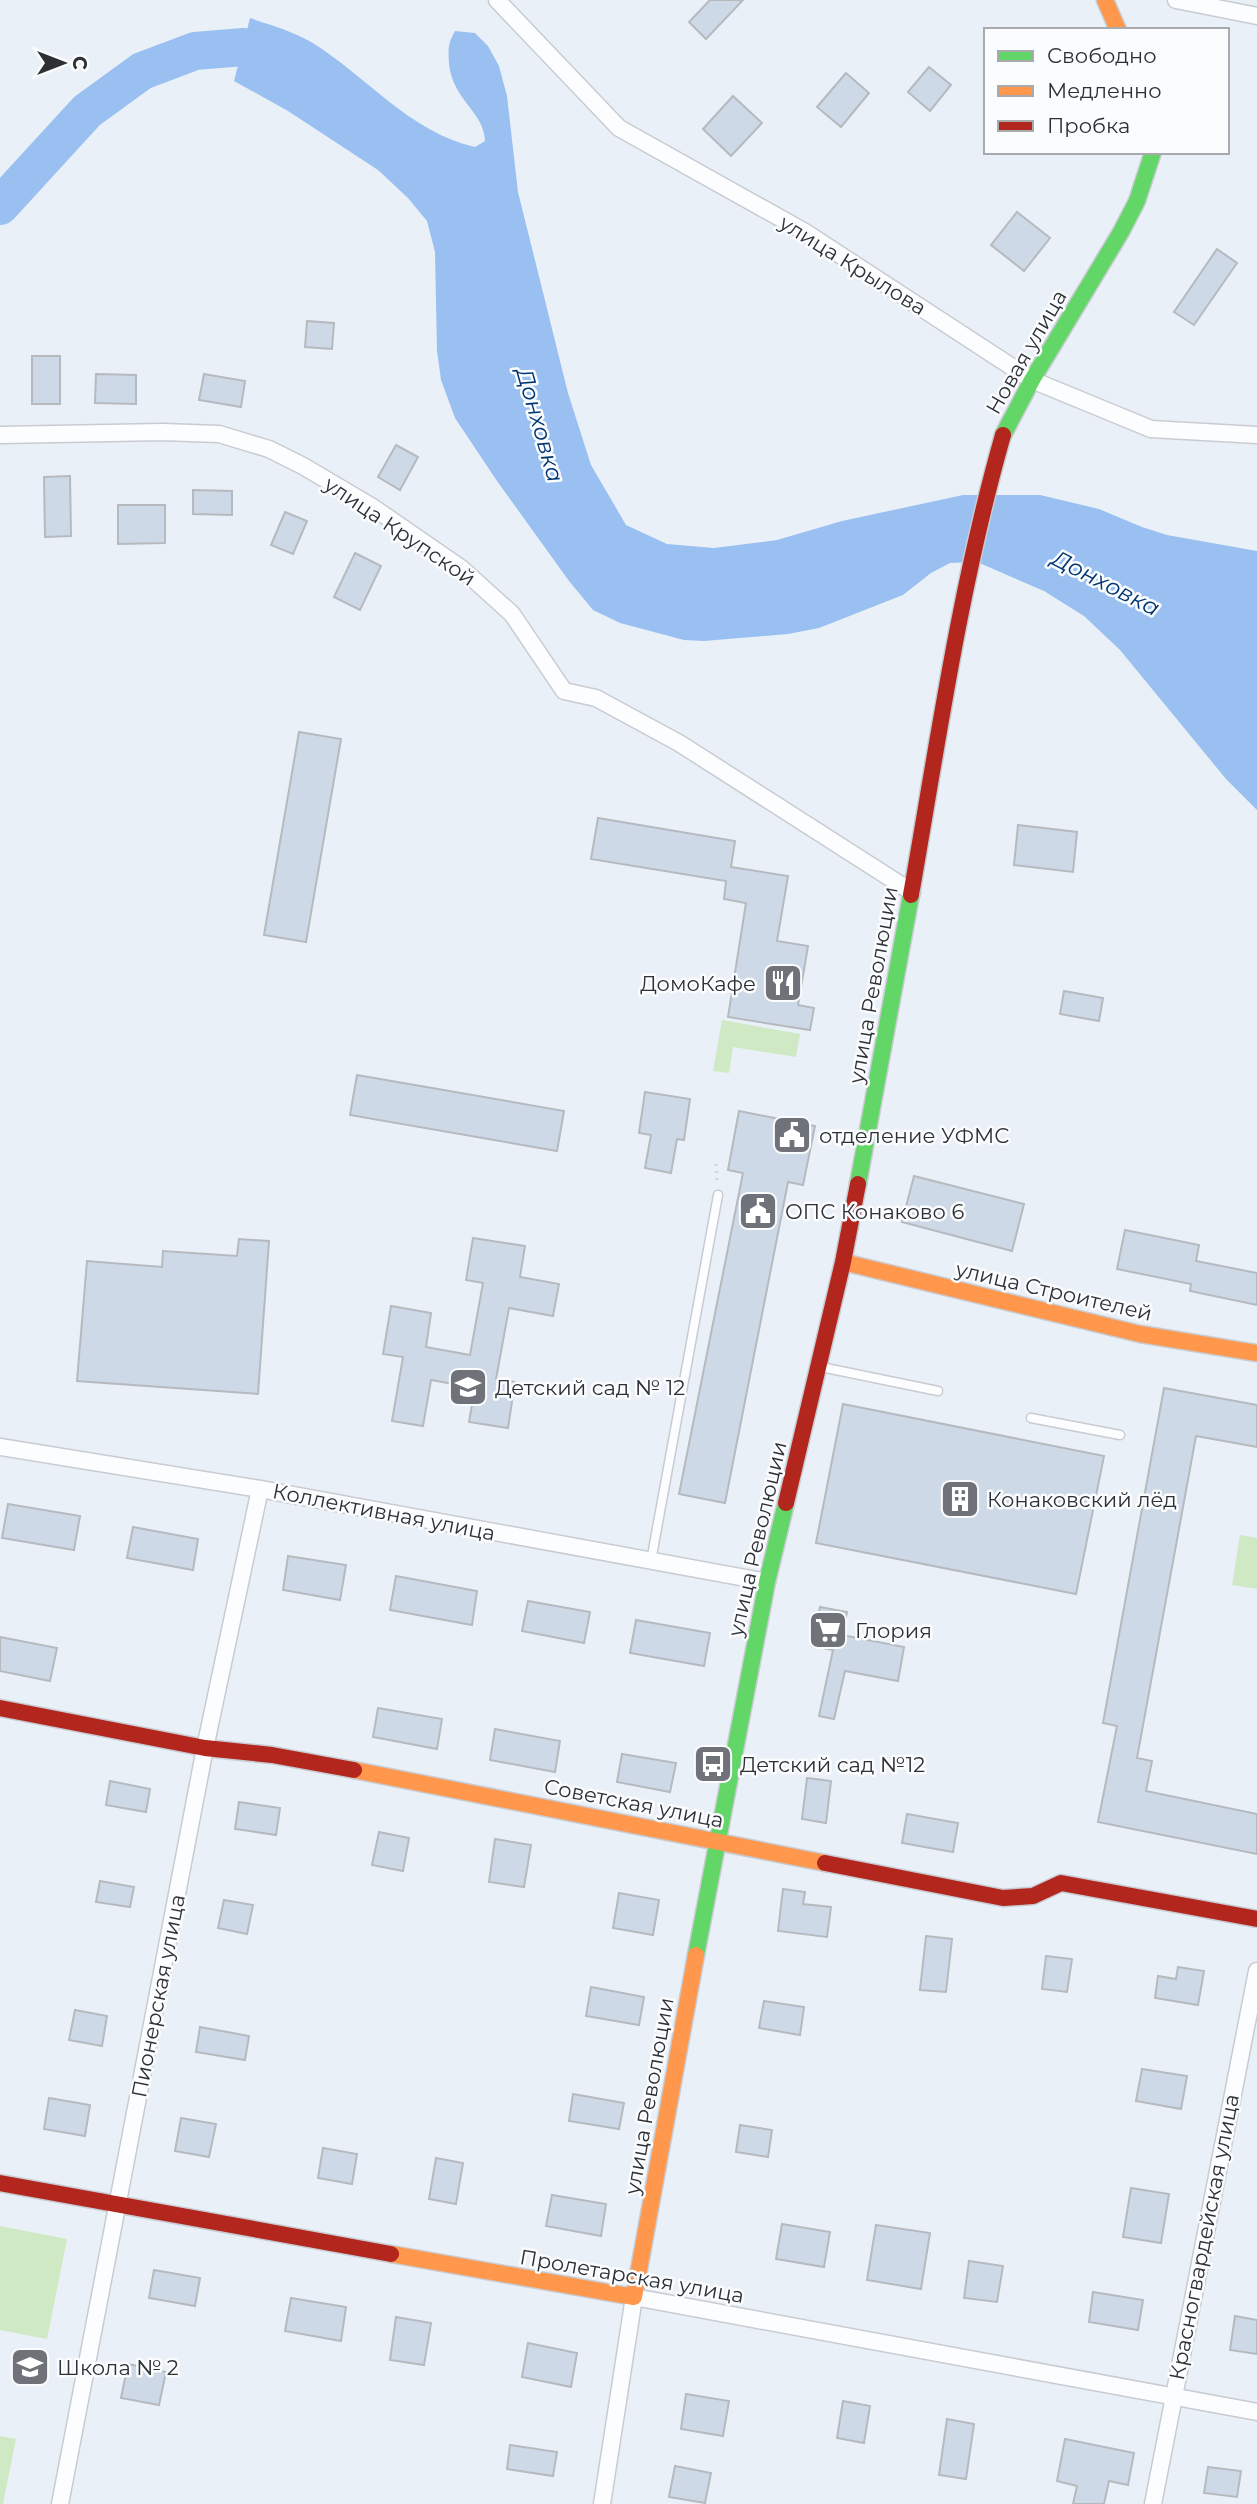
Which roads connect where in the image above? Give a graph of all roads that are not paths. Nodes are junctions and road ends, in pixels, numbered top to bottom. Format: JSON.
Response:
{"nodes":[{"id":1,"x":497,"y":0,"type":"edge"},
{"id":2,"x":1105,"y":0,"type":"edge"},
{"id":3,"x":1176,"y":0,"type":"edge"},
{"id":4,"x":1257,"y":16,"type":"edge"},
{"id":5,"x":1117,"y":28,"type":"edge"},
{"id":6,"x":1152,"y":154,"type":"edge"},
{"id":7,"x":1032,"y":380,"type":"junction"},
{"id":8,"x":0,"y":435,"type":"edge"},
{"id":9,"x":1257,"y":435,"type":"edge"},
{"id":10,"x":967,"y":585,"type":"joint"},
{"id":11,"x":912,"y":892,"type":"junction"},
{"id":12,"x":718,"y":1195,"type":"dead end"},
{"id":13,"x":843,"y":1262,"type":"junction"},
{"id":14,"x":1257,"y":1353,"type":"edge"},
{"id":15,"x":818,"y":1367,"type":"junction"},
{"id":16,"x":937,"y":1391,"type":"dead end"},
{"id":17,"x":1031,"y":1418,"type":"dead end"},
{"id":18,"x":1120,"y":1436,"type":"dead end"},
{"id":19,"x":0,"y":1447,"type":"edge"},
{"id":20,"x":260,"y":1489,"type":"junction"},
{"id":21,"x":651,"y":1561,"type":"junction"},
{"id":22,"x":767,"y":1582,"type":"junction"},
{"id":23,"x":0,"y":1708,"type":"edge"},
{"id":24,"x":205,"y":1748,"type":"junction"},
{"id":25,"x":716,"y":1841,"type":"junction"},
{"id":26,"x":1257,"y":1919,"type":"edge"},
{"id":27,"x":1257,"y":1971,"type":"edge"},
{"id":28,"x":0,"y":2183,"type":"edge"},
{"id":29,"x":118,"y":2206,"type":"junction"},
{"id":30,"x":635,"y":2297,"type":"junction"},
{"id":31,"x":1172,"y":2397,"type":"junction"},
{"id":32,"x":1257,"y":2413,"type":"edge"},
{"id":33,"x":60,"y":2504,"type":"edge"},
{"id":34,"x":602,"y":2504,"type":"edge"},
{"id":35,"x":1153,"y":2504,"type":"edge"}],
"edges":[{"from":1,"to":7,"type":"street","name":"улица Крылова"},
{"from":2,"to":5,"type":"street"},
{"from":3,"to":4,"type":"street"},
{"from":6,"to":7,"type":"street","name":"Новая улица"},
{"from":7,"to":9,"type":"street","name":"улица Крылова"},
{"from":7,"to":10,"type":"street","name":"Новая улица"},
{"from":8,"to":11,"type":"street","name":"улица Крупской"},
{"from":10,"to":11,"type":"street","name":"улица Революции"},
{"from":11,"to":13,"type":"street","name":"улица Революции"},
{"from":12,"to":21,"type":"lane"},
{"from":13,"to":14,"type":"street","name":"улица Строителей"},
{"from":13,"to":15,"type":"street","name":"улица Революции"},
{"from":15,"to":16,"type":"lane"},
{"from":15,"to":22,"type":"street","name":"улица Революции"},
{"from":17,"to":18,"type":"lane"},
{"from":19,"to":20,"type":"street","name":"Коллективная улица"},
{"from":20,"to":21,"type":"street","name":"Коллективная улица"},
{"from":20,"to":24,"type":"street","name":"Пионерская улица"},
{"from":21,"to":22,"type":"street","name":"Коллективная улица"},
{"from":22,"to":25,"type":"street","name":"улица Революции"},
{"from":23,"to":24,"type":"street","name":"Советская улица"},
{"from":24,"to":25,"type":"street","name":"Советская улица"},
{"from":24,"to":29,"type":"street","name":"Пионерская улица"},
{"from":25,"to":26,"type":"street","name":"Советская улица"},
{"from":25,"to":30,"type":"street","name":"улица Революции"},
{"from":27,"to":31,"type":"street","name":"Красногвардейская улица"},
{"from":28,"to":29,"type":"street","name":"Пролетарская улица"},
{"from":29,"to":30,"type":"street","name":"Пролетарская улица"},
{"from":29,"to":33,"type":"street","name":"Пионерская улица"},
{"from":30,"to":31,"type":"street","name":"Пролетарская улица"},
{"from":30,"to":34,"type":"street","name":"улица Революции"},
{"from":31,"to":32,"type":"street","name":"Пролетарская улица"},
{"from":31,"to":35,"type":"street","name":"Красногвардейская улица"}]}
